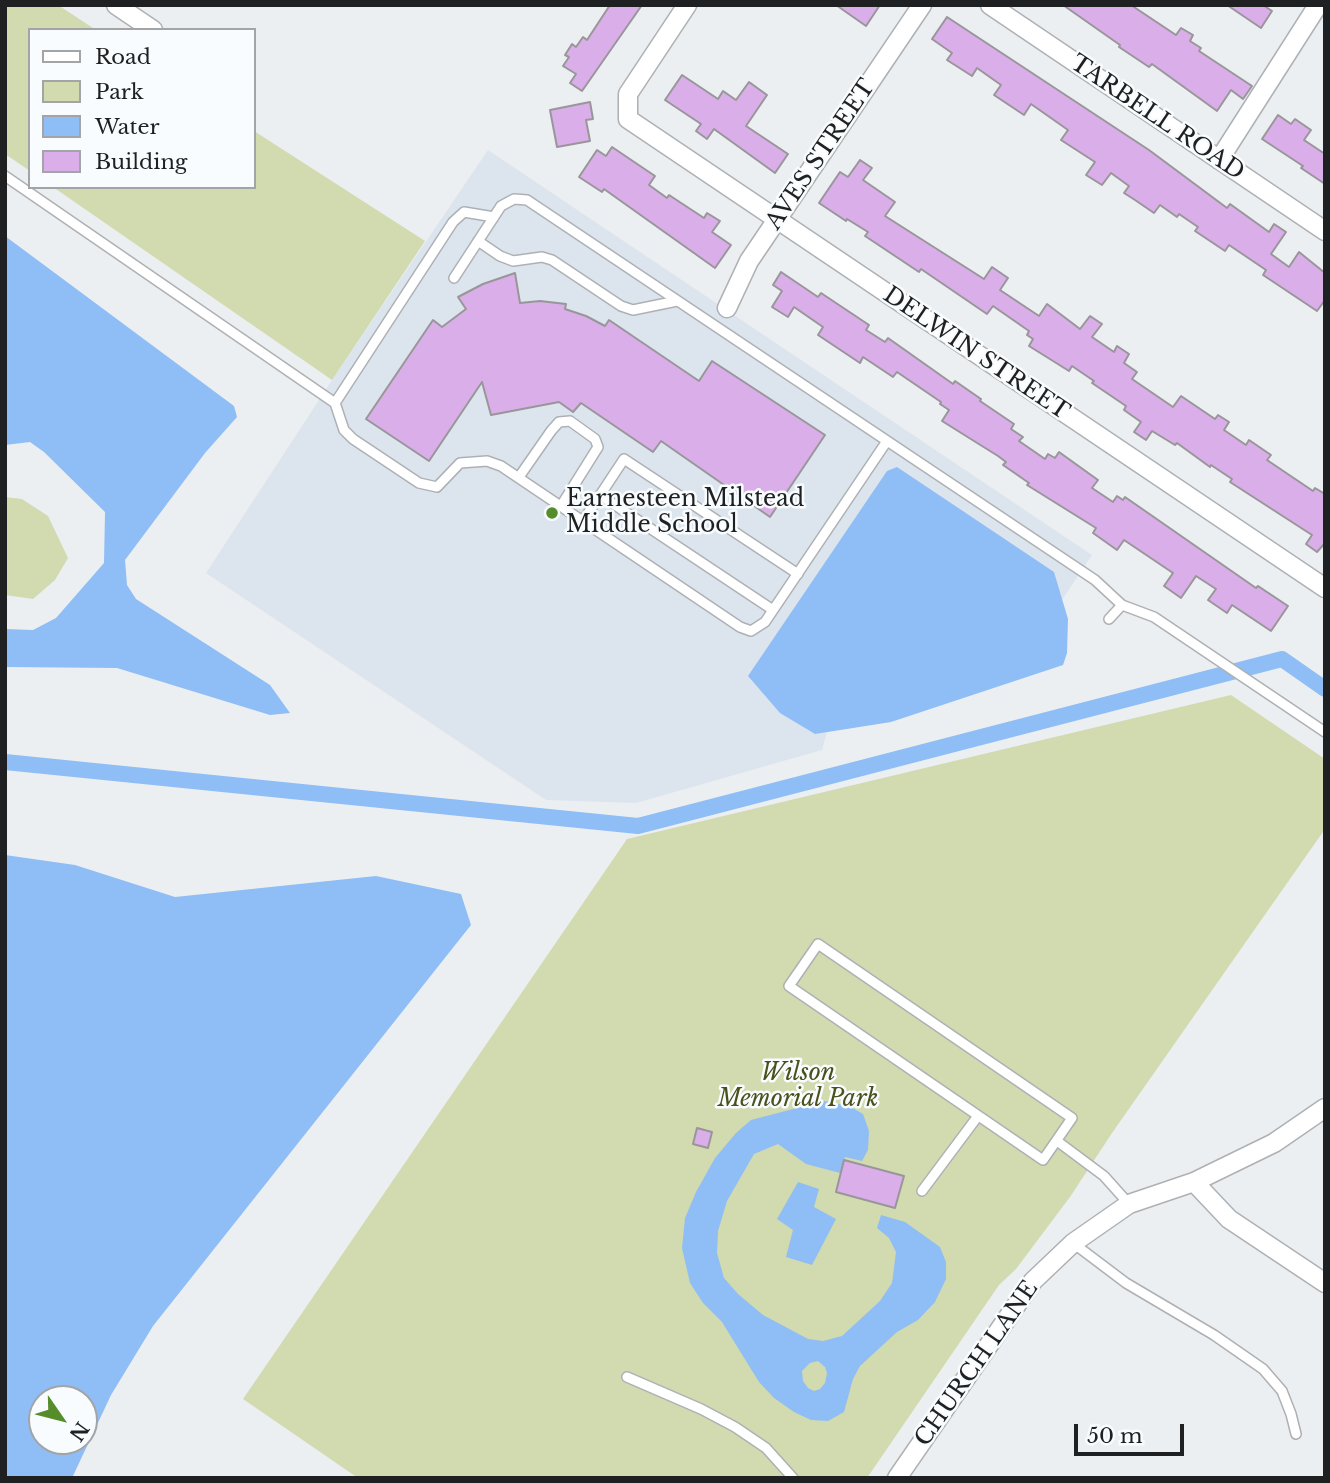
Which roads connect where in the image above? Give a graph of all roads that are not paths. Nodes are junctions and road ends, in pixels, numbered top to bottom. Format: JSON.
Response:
{"nodes":[{"id":1,"x":116,"y":5,"type":"edge"},
{"id":2,"x":687,"y":5,"type":"edge"},
{"id":3,"x":922,"y":5,"type":"edge"},
{"id":4,"x":990,"y":5,"type":"edge"},
{"id":5,"x":1318,"y":5,"type":"edge"},
{"id":6,"x":150,"y":28,"type":"edge"},
{"id":7,"x":1219,"y":160,"type":"junction"},
{"id":8,"x":5,"y":176,"type":"edge"},
{"id":9,"x":494,"y":217,"type":"junction"},
{"id":10,"x":778,"y":220,"type":"junction"},
{"id":11,"x":1325,"y":231,"type":"edge"},
{"id":12,"x":478,"y":241,"type":"junction"},
{"id":13,"x":454,"y":278,"type":"dead end"},
{"id":14,"x":677,"y":301,"type":"junction"},
{"id":15,"x":727,"y":307,"type":"joint"},
{"id":16,"x":714,"y":327,"type":"junction"},
{"id":17,"x":335,"y":403,"type":"junction"},
{"id":18,"x":887,"y":441,"type":"junction"},
{"id":19,"x":519,"y":477,"type":"junction"},
{"id":20,"x":600,"y":495,"type":"junction"},
{"id":21,"x":561,"y":506,"type":"junction"},
{"id":22,"x":583,"y":521,"type":"junction"},
{"id":23,"x":798,"y":573,"type":"junction"},
{"id":24,"x":1325,"y":588,"type":"edge"},
{"id":25,"x":1122,"y":605,"type":"junction"},
{"id":26,"x":773,"y":610,"type":"junction"},
{"id":27,"x":1110,"y":619,"type":"dead end"},
{"id":28,"x":1325,"y":732,"type":"edge"},
{"id":29,"x":1325,"y":1108,"type":"edge"},
{"id":30,"x":978,"y":1116,"type":"junction"},
{"id":31,"x":1057,"y":1141,"type":"junction"},
{"id":32,"x":1194,"y":1182,"type":"junction"},
{"id":33,"x":922,"y":1191,"type":"dead end"},
{"id":34,"x":1129,"y":1205,"type":"junction"},
{"id":35,"x":1073,"y":1243,"type":"junction"},
{"id":36,"x":1325,"y":1283,"type":"edge"},
{"id":37,"x":627,"y":1377,"type":"dead end"},
{"id":38,"x":1296,"y":1434,"type":"dead end"},
{"id":39,"x":793,"y":1478,"type":"edge"},
{"id":40,"x":897,"y":1478,"type":"edge"}],
"edges":[{"from":1,"to":6,"type":"street"},
{"from":2,"to":10,"type":"street","name":"DELWIN STREET"},
{"from":3,"to":10,"type":"street","name":"AVES STREET"},
{"from":4,"to":7,"type":"street","name":"TARBELL ROAD"},
{"from":5,"to":7,"type":"street"},
{"from":7,"to":11,"type":"street","name":"TARBELL ROAD"},
{"from":8,"to":17,"type":"lane"},
{"from":9,"to":12,"type":"lane"},
{"from":9,"to":14,"type":"lane"},
{"from":9,"to":17,"type":"lane"},
{"from":10,"to":15,"type":"street","name":"AVES STREET"},
{"from":10,"to":24,"type":"street","name":"DELWIN STREET"},
{"from":12,"to":13,"type":"lane"},
{"from":12,"to":14,"type":"lane"},
{"from":14,"to":16,"type":"lane"},
{"from":15,"to":16,"type":"lane"},
{"from":16,"to":18,"type":"lane"},
{"from":17,"to":19,"type":"lane"},
{"from":18,"to":23,"type":"lane"},
{"from":18,"to":25,"type":"lane"},
{"from":19,"to":21,"type":"lane"},
{"from":19,"to":21,"type":"lane"},
{"from":20,"to":22,"type":"lane"},
{"from":20,"to":23,"type":"lane"},
{"from":20,"to":26,"type":"lane"},
{"from":21,"to":22,"type":"lane"},
{"from":22,"to":26,"type":"lane"},
{"from":23,"to":26,"type":"lane"},
{"from":25,"to":27,"type":"lane"},
{"from":25,"to":28,"type":"lane"},
{"from":29,"to":32,"type":"street","name":"CHURCH LANE"},
{"from":30,"to":31,"type":"lane"},
{"from":30,"to":31,"type":"lane"},
{"from":30,"to":33,"type":"lane"},
{"from":31,"to":34,"type":"lane"},
{"from":32,"to":34,"type":"street","name":"CHURCH LANE"},
{"from":32,"to":36,"type":"street"},
{"from":34,"to":35,"type":"street","name":"CHURCH LANE"},
{"from":35,"to":38,"type":"lane"},
{"from":35,"to":40,"type":"street","name":"CHURCH LANE"},
{"from":37,"to":39,"type":"lane"}]}
